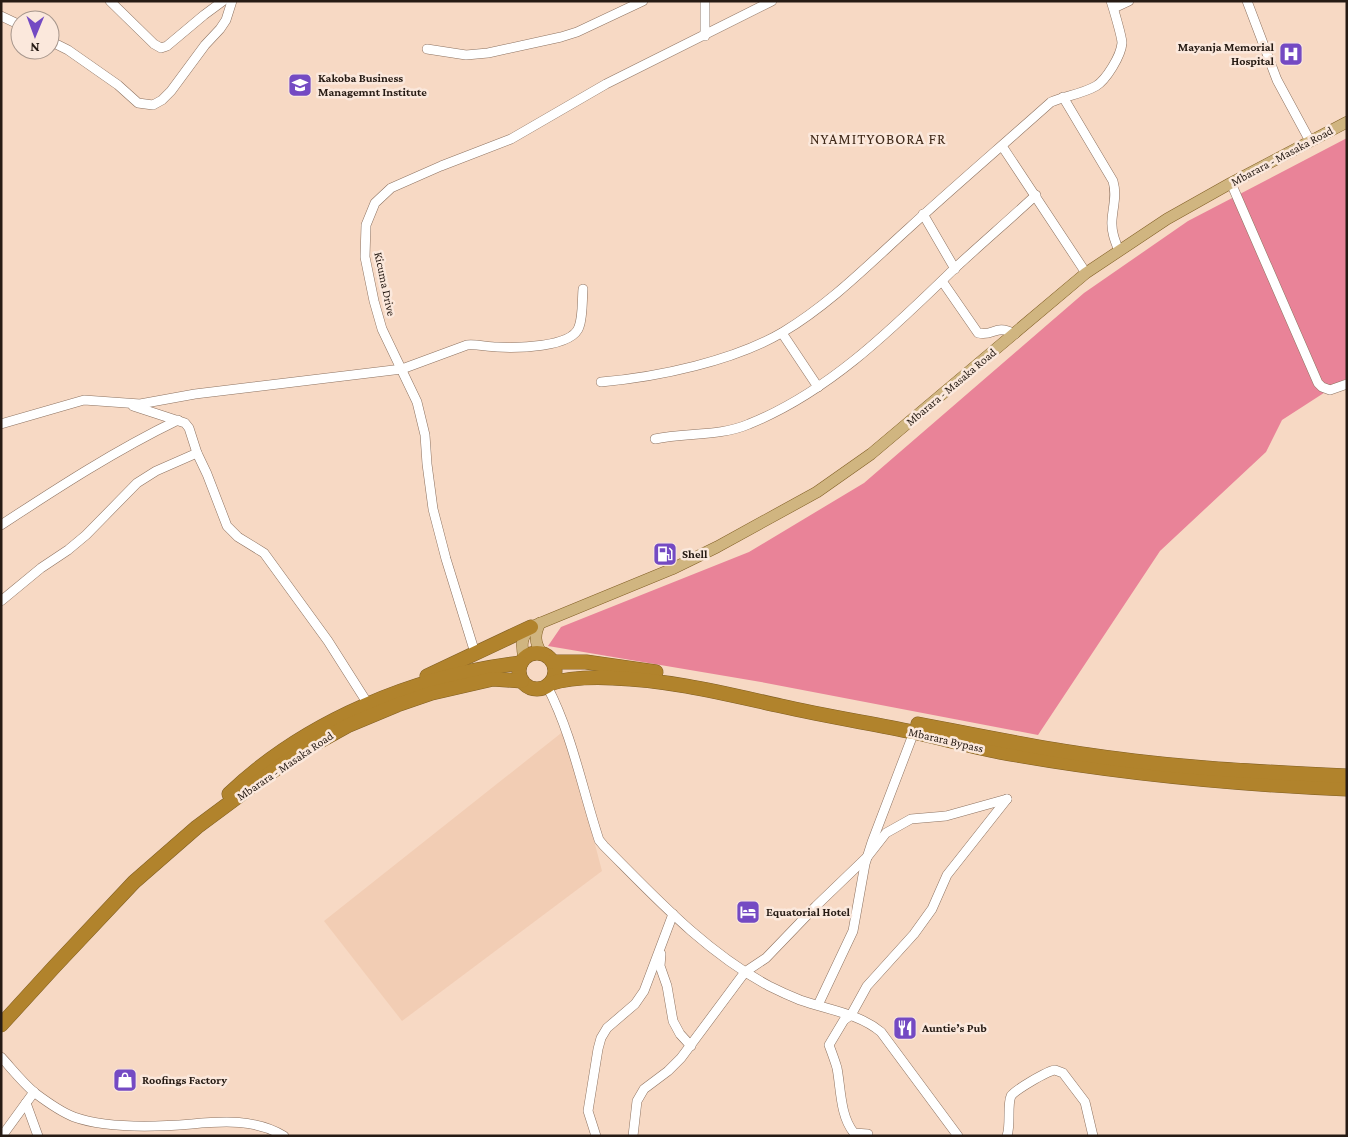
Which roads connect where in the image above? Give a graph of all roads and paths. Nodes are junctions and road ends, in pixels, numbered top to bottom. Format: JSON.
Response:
{"nodes":[{"id":1,"x":110,"y":1,"type":"edge"},
{"id":2,"x":223,"y":1,"type":"edge"},
{"id":3,"x":232,"y":1,"type":"edge"},
{"id":4,"x":643,"y":1,"type":"edge"},
{"id":5,"x":705,"y":1,"type":"edge"},
{"id":6,"x":772,"y":1,"type":"edge"},
{"id":7,"x":1129,"y":1,"type":"edge"},
{"id":8,"x":1247,"y":1,"type":"edge"},
{"id":9,"x":1112,"y":5,"type":"edge"},
{"id":10,"x":705,"y":36,"type":"junction"},
{"id":11,"x":60,"y":46,"type":"edge"},
{"id":12,"x":427,"y":49,"type":"dead end"},
{"id":13,"x":1063,"y":97,"type":"junction"},
{"id":14,"x":1347,"y":122,"type":"edge"},
{"id":15,"x":1310,"y":141,"type":"junction"},
{"id":16,"x":1002,"y":146,"type":"junction"},
{"id":17,"x":1230,"y":183,"type":"junction"},
{"id":18,"x":1036,"y":195,"type":"junction"},
{"id":19,"x":923,"y":214,"type":"junction"},
{"id":20,"x":1119,"y":251,"type":"junction"},
{"id":21,"x":954,"y":269,"type":"junction"},
{"id":22,"x":1086,"y":273,"type":"junction"},
{"id":23,"x":942,"y":281,"type":"junction"},
{"id":24,"x":583,"y":289,"type":"dead end"},
{"id":25,"x":782,"y":333,"type":"junction"},
{"id":26,"x":1014,"y":334,"type":"junction"},
{"id":27,"x":402,"y":369,"type":"junction"},
{"id":28,"x":602,"y":382,"type":"dead end"},
{"id":29,"x":1347,"y":384,"type":"edge"},
{"id":30,"x":818,"y":387,"type":"junction"},
{"id":31,"x":128,"y":404,"type":"junction"},
{"id":32,"x":178,"y":420,"type":"junction"},
{"id":33,"x":1,"y":424,"type":"edge"},
{"id":34,"x":655,"y":439,"type":"dead end"},
{"id":35,"x":197,"y":453,"type":"junction"},
{"id":36,"x":1,"y":525,"type":"edge"},
{"id":37,"x":1,"y":601,"type":"edge"},
{"id":38,"x":535,"y":625,"type":"junction"},
{"id":39,"x":475,"y":653,"type":"junction"},
{"id":40,"x":540,"y":653,"type":"junction"},
{"id":41,"x":523,"y":660,"type":"junction"},
{"id":42,"x":553,"y":662,"type":"junction"},
{"id":43,"x":455,"y":669,"type":"junction"},
{"id":44,"x":522,"y":681,"type":"junction"},
{"id":45,"x":548,"y":685,"type":"junction"},
{"id":46,"x":368,"y":704,"type":"junction"},
{"id":47,"x":914,"y":732,"type":"junction"},
{"id":48,"x":1347,"y":776,"type":"edge"},
{"id":49,"x":1347,"y":788,"type":"edge"},
{"id":50,"x":197,"y":827,"type":"junction"},
{"id":51,"x":868,"y":856,"type":"junction"},
{"id":52,"x":673,"y":914,"type":"junction"},
{"id":53,"x":662,"y":943,"type":"junction"},
{"id":54,"x":746,"y":972,"type":"junction"},
{"id":55,"x":818,"y":1005,"type":"junction"},
{"id":56,"x":851,"y":1015,"type":"junction"},
{"id":57,"x":1,"y":1025,"type":"edge"},
{"id":58,"x":691,"y":1046,"type":"junction"},
{"id":59,"x":1,"y":1058,"type":"edge"},
{"id":60,"x":34,"y":1092,"type":"junction"},
{"id":61,"x":26,"y":1103,"type":"junction"},
{"id":62,"x":868,"y":1134,"type":"dead end"},
{"id":63,"x":2,"y":1136,"type":"edge"},
{"id":64,"x":38,"y":1136,"type":"edge"},
{"id":65,"x":284,"y":1136,"type":"edge"},
{"id":66,"x":596,"y":1136,"type":"edge"},
{"id":67,"x":633,"y":1136,"type":"edge"},
{"id":68,"x":958,"y":1136,"type":"edge"},
{"id":69,"x":1007,"y":1136,"type":"edge"},
{"id":70,"x":1093,"y":1136,"type":"edge"}],
"edges":[{"from":1,"to":2,"type":"street"},
{"from":3,"to":11,"type":"street"},
{"from":4,"to":12,"type":"street"},
{"from":5,"to":10,"type":"street"},
{"from":6,"to":10,"type":"street","name":"Kicuma Drive"},
{"from":7,"to":9,"type":"street"},
{"from":8,"to":15,"type":"street"},
{"from":9,"to":13,"type":"street"},
{"from":10,"to":27,"type":"street","name":"Kicuma Drive"},
{"from":13,"to":16,"type":"street"},
{"from":13,"to":20,"type":"street"},
{"from":14,"to":15,"type":"main road","name":"Mbarara - Masaka Road"},
{"from":15,"to":17,"type":"main road","name":"Mbarara - Masaka Road"},
{"from":16,"to":18,"type":"street"},
{"from":16,"to":19,"type":"street"},
{"from":17,"to":20,"type":"main road","name":"Mbarara - Masaka Road"},
{"from":17,"to":29,"type":"street"},
{"from":18,"to":21,"type":"street"},
{"from":18,"to":22,"type":"street"},
{"from":19,"to":21,"type":"street"},
{"from":19,"to":25,"type":"street"},
{"from":20,"to":22,"type":"main road","name":"Mbarara - Masaka Road"},
{"from":21,"to":23,"type":"street"},
{"from":22,"to":26,"type":"main road","name":"Mbarara - Masaka Road"},
{"from":23,"to":26,"type":"street"},
{"from":23,"to":30,"type":"street"},
{"from":24,"to":27,"type":"street"},
{"from":25,"to":28,"type":"street"},
{"from":25,"to":30,"type":"street"},
{"from":26,"to":38,"type":"main road","name":"Mbarara - Masaka Road"},
{"from":27,"to":31,"type":"street"},
{"from":27,"to":39,"type":"street","name":"Kicuma Drive"},
{"from":30,"to":34,"type":"street"},
{"from":31,"to":32,"type":"street"},
{"from":31,"to":33,"type":"street"},
{"from":32,"to":35,"type":"street"},
{"from":32,"to":36,"type":"street"},
{"from":35,"to":37,"type":"street"},
{"from":35,"to":46,"type":"street"},
{"from":38,"to":39,"type":"highway"},
{"from":38,"to":40,"type":"main road"},
{"from":38,"to":41,"type":"main road"},
{"from":39,"to":43,"type":"highway"},
{"from":40,"to":41,"type":"highway"},
{"from":40,"to":42,"type":"highway"},
{"from":41,"to":43,"type":"highway"},
{"from":41,"to":44,"type":"highway"},
{"from":42,"to":45,"type":"highway"},
{"from":42,"to":48,"type":"highway","name":"Mbarara Bypass"},
{"from":43,"to":46,"type":"highway","name":"Mbarara - Masaka Road"},
{"from":44,"to":45,"type":"highway"},
{"from":44,"to":50,"type":"highway","name":"Mbarara - Masaka Road"},
{"from":45,"to":47,"type":"highway","name":"Mbarara Bypass"},
{"from":45,"to":52,"type":"street"},
{"from":46,"to":50,"type":"highway","name":"Mbarara - Masaka Road"},
{"from":47,"to":49,"type":"highway","name":"Mbarara Bypass"},
{"from":47,"to":51,"type":"street"},
{"from":50,"to":57,"type":"highway","name":"Mbarara - Masaka Road"},
{"from":51,"to":54,"type":"street"},
{"from":51,"to":55,"type":"street"},
{"from":51,"to":56,"type":"street"},
{"from":52,"to":53,"type":"street"},
{"from":52,"to":54,"type":"street"},
{"from":53,"to":58,"type":"street"},
{"from":53,"to":66,"type":"street"},
{"from":54,"to":55,"type":"street"},
{"from":54,"to":58,"type":"street"},
{"from":55,"to":56,"type":"street"},
{"from":56,"to":62,"type":"street"},
{"from":56,"to":68,"type":"street"},
{"from":58,"to":67,"type":"street"},
{"from":59,"to":60,"type":"street"},
{"from":60,"to":61,"type":"street"},
{"from":60,"to":65,"type":"street"},
{"from":61,"to":63,"type":"street"},
{"from":61,"to":64,"type":"street"},
{"from":69,"to":70,"type":"street"}]}
